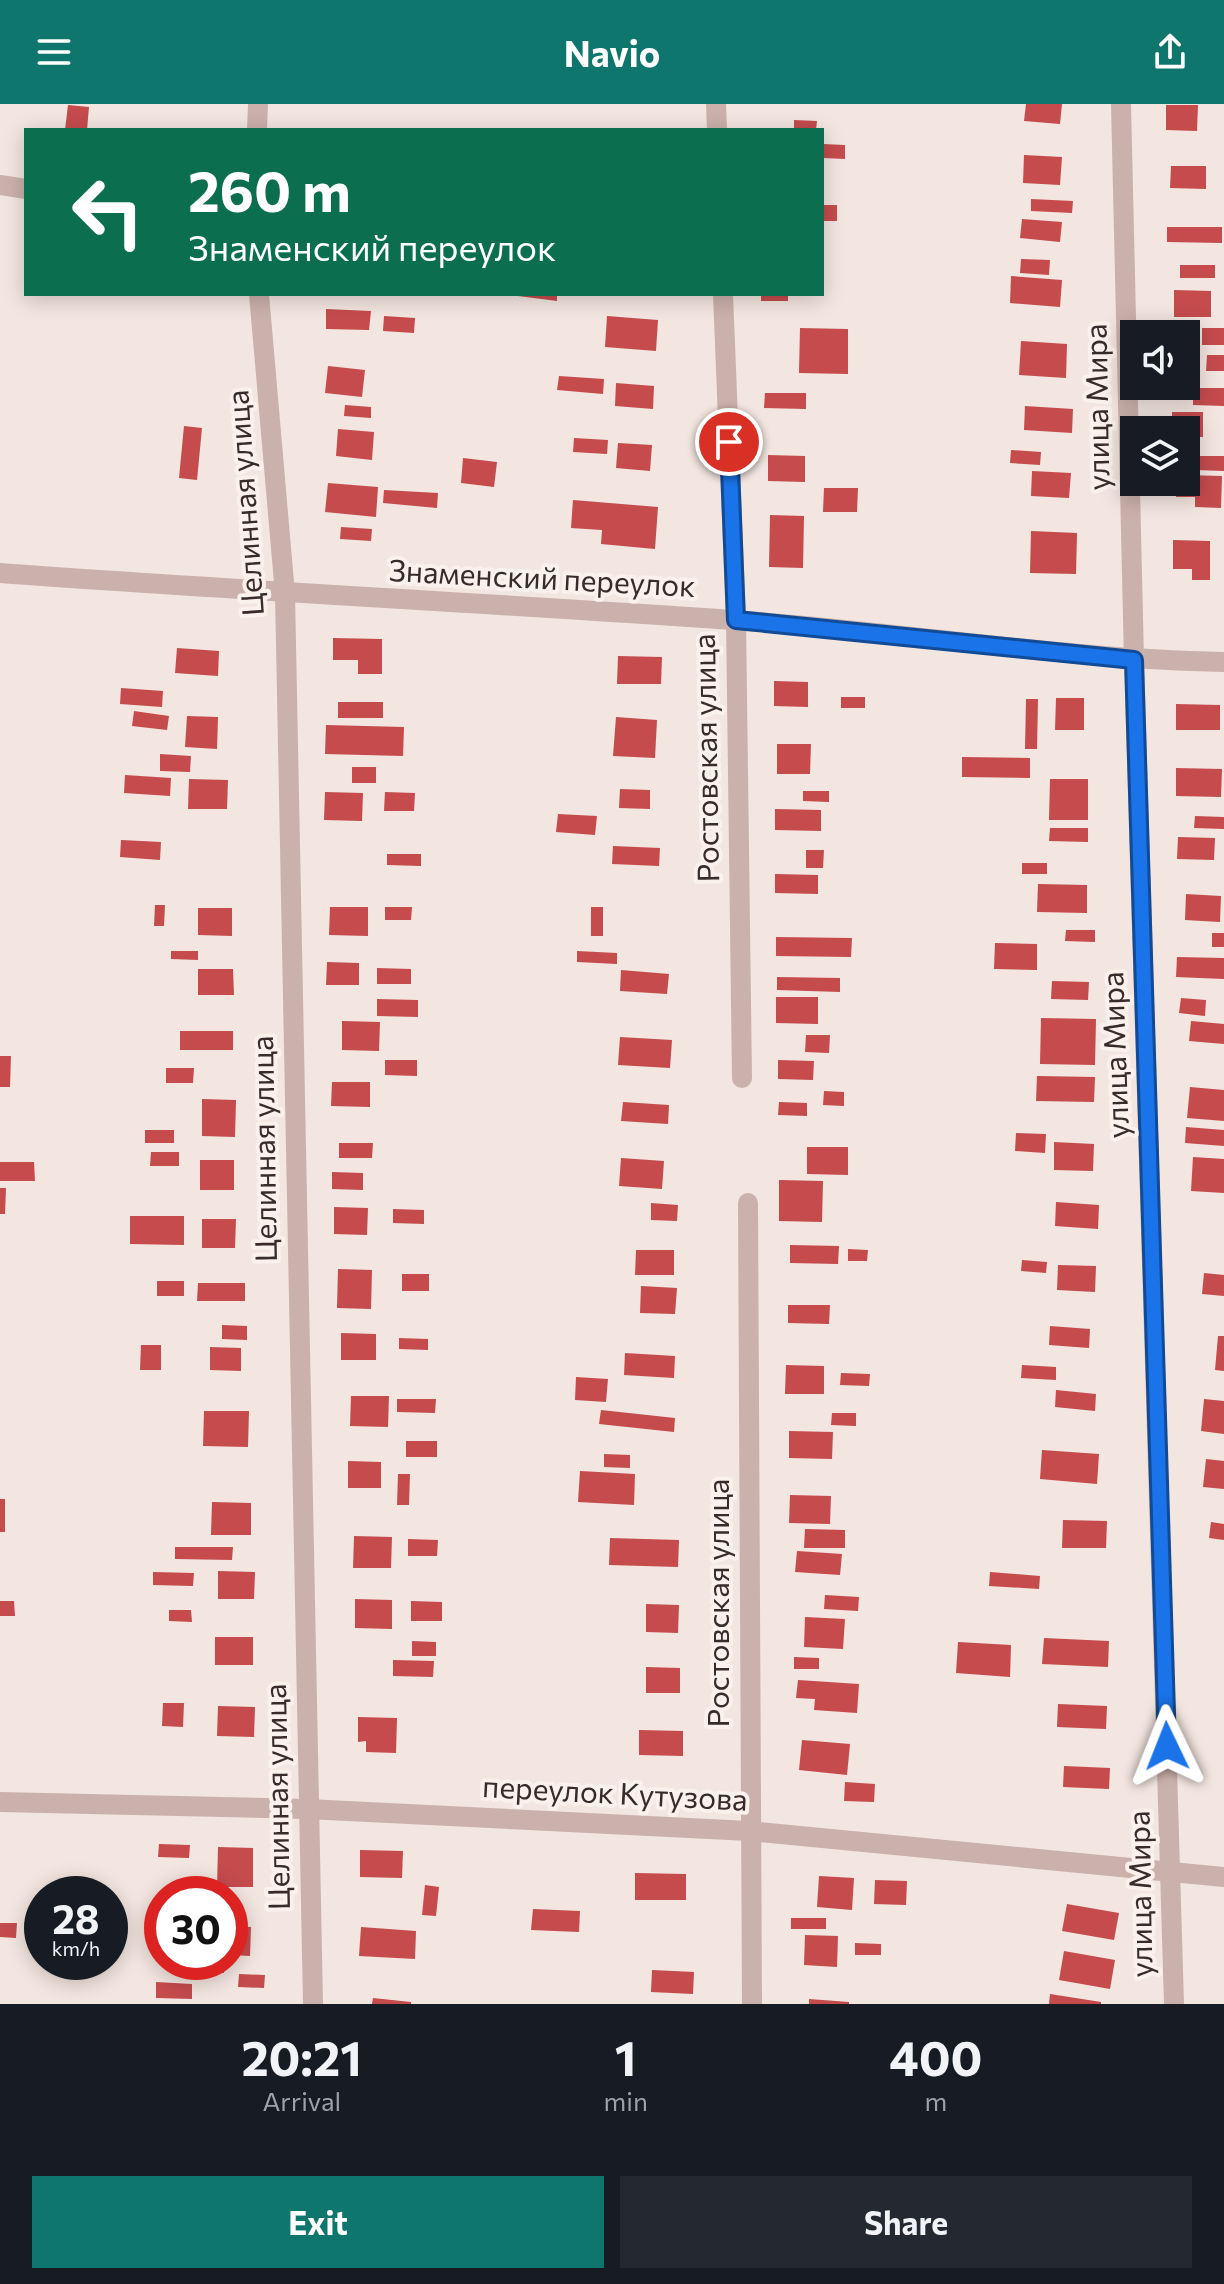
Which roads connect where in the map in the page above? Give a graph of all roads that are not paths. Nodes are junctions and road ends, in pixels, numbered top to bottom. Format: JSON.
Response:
{"nodes":[{"id":1,"x":258,"y":104,"type":"edge"},
{"id":2,"x":716,"y":104,"type":"edge"},
{"id":3,"x":1121,"y":104,"type":"edge"},
{"id":4,"x":257,"y":128,"type":"edge"},
{"id":5,"x":717,"y":128,"type":"edge"},
{"id":6,"x":0,"y":185,"type":"edge"},
{"id":7,"x":24,"y":189,"type":"edge"},
{"id":8,"x":259,"y":296,"type":"edge"},
{"id":9,"x":723,"y":296,"type":"edge"},
{"id":10,"x":0,"y":573,"type":"edge"},
{"id":11,"x":285,"y":594,"type":"junction"},
{"id":12,"x":736,"y":620,"type":"junction"},
{"id":13,"x":1134,"y":660,"type":"junction"},
{"id":14,"x":1224,"y":662,"type":"edge"},
{"id":15,"x":742,"y":1078,"type":"dead end"},
{"id":16,"x":748,"y":1203,"type":"dead end"},
{"id":17,"x":0,"y":1802,"type":"edge"},
{"id":18,"x":307,"y":1809,"type":"junction"},
{"id":19,"x":749,"y":1831,"type":"junction"},
{"id":20,"x":1171,"y":1874,"type":"junction"},
{"id":21,"x":1224,"y":1877,"type":"edge"},
{"id":22,"x":313,"y":2004,"type":"edge"},
{"id":23,"x":752,"y":2004,"type":"edge"},
{"id":24,"x":1174,"y":2004,"type":"edge"}],
"edges":[{"from":1,"to":4,"type":"street"},
{"from":2,"to":5,"type":"street"},
{"from":3,"to":13,"type":"street","name":"улица Мира"},
{"from":6,"to":7,"type":"street"},
{"from":8,"to":11,"type":"street","name":"Целинная улица"},
{"from":9,"to":12,"type":"street","name":"Ростовская улица"},
{"from":10,"to":11,"type":"street","name":"Знаменский переулок"},
{"from":11,"to":12,"type":"street","name":"Знаменский переулок"},
{"from":11,"to":18,"type":"street","name":"Целинная улица"},
{"from":12,"to":13,"type":"street","name":"Знаменский переулок"},
{"from":12,"to":15,"type":"street","name":"Ростовская улица"},
{"from":13,"to":14,"type":"street","name":"Знаменский переулок"},
{"from":13,"to":20,"type":"street","name":"улица Мира"},
{"from":16,"to":19,"type":"street","name":"Ростовская улица"},
{"from":17,"to":18,"type":"street","name":"переулок Кутузова"},
{"from":18,"to":19,"type":"street","name":"переулок Кутузова"},
{"from":18,"to":22,"type":"street","name":"Целинная улица"},
{"from":19,"to":20,"type":"street","name":"переулок Кутузова"},
{"from":19,"to":23,"type":"street","name":"Ростовская улица"},
{"from":20,"to":21,"type":"street","name":"переулок Кутузова"},
{"from":20,"to":24,"type":"street","name":"улица Мира"}]}
